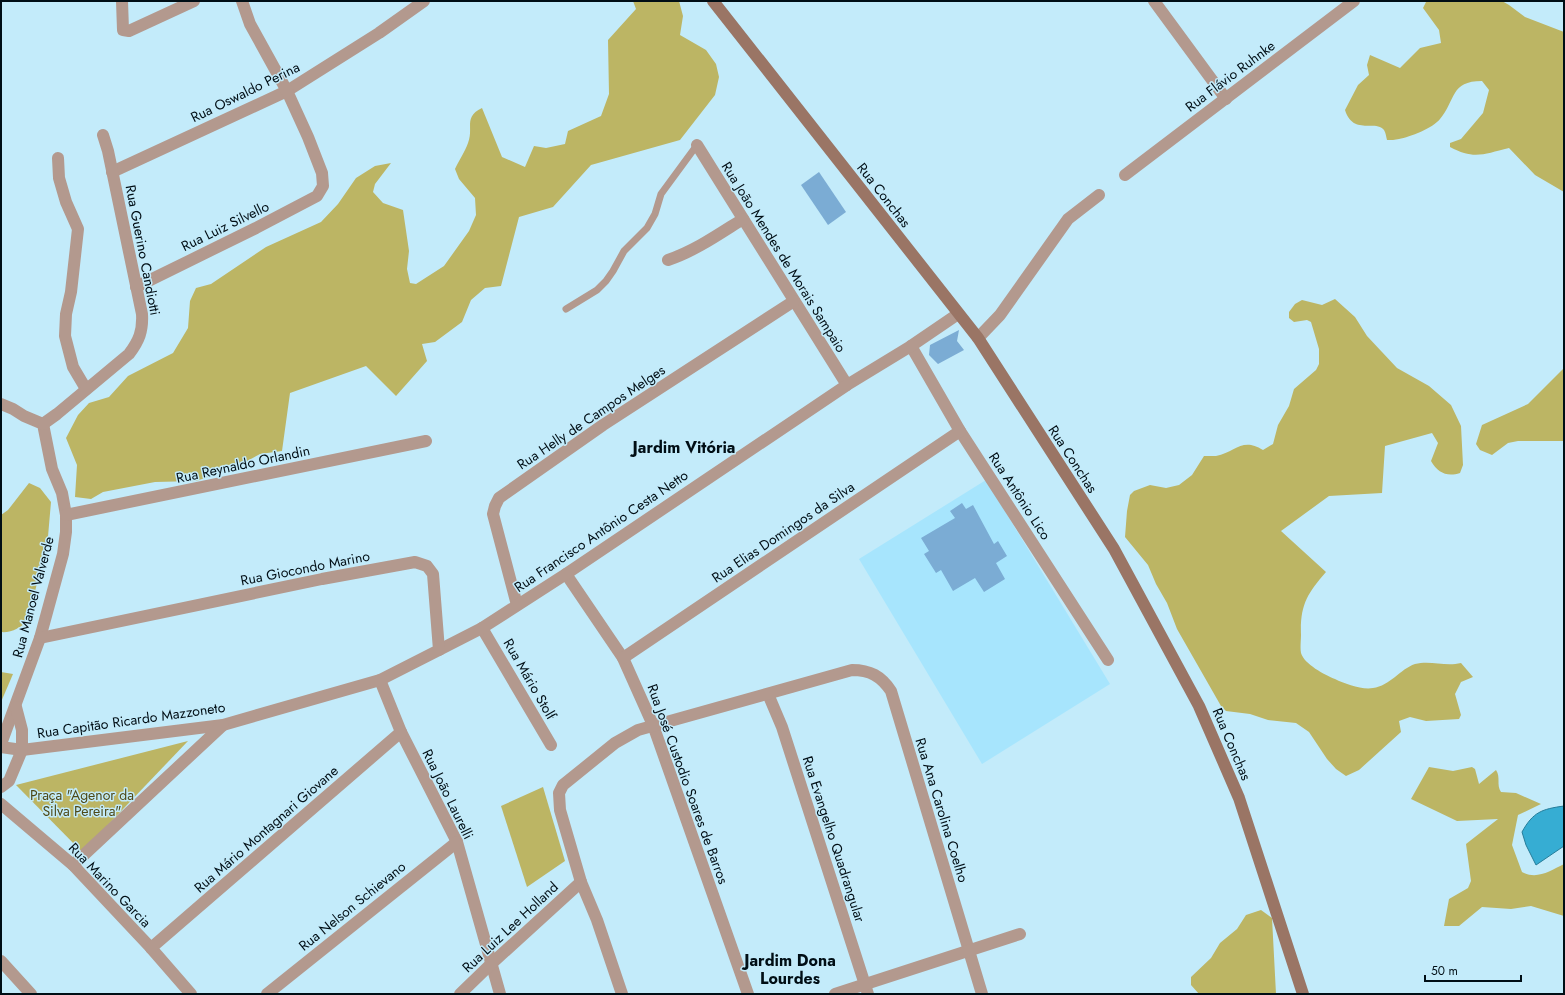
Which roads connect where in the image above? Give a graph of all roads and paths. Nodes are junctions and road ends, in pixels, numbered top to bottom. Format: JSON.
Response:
{"nodes":[{"id":1,"x":122,"y":1,"type":"edge"},
{"id":2,"x":194,"y":1,"type":"edge"},
{"id":3,"x":242,"y":1,"type":"edge"},
{"id":4,"x":424,"y":1,"type":"edge"},
{"id":5,"x":712,"y":1,"type":"edge"},
{"id":6,"x":1154,"y":1,"type":"edge"},
{"id":7,"x":1354,"y":1,"type":"edge"},
{"id":8,"x":287,"y":91,"type":"junction"},
{"id":9,"x":1226,"y":99,"type":"junction"},
{"id":10,"x":103,"y":135,"type":"dead end"},
{"id":11,"x":697,"y":145,"type":"joint"},
{"id":12,"x":58,"y":158,"type":"dead end"},
{"id":13,"x":112,"y":172,"type":"junction"},
{"id":14,"x":1125,"y":175,"type":"dead end"},
{"id":15,"x":1099,"y":195,"type":"dead end"},
{"id":16,"x":743,"y":219,"type":"junction"},
{"id":17,"x":668,"y":260,"type":"dead end"},
{"id":18,"x":136,"y":287,"type":"junction"},
{"id":19,"x":794,"y":301,"type":"junction"},
{"id":20,"x":566,"y":309,"type":"dead end"},
{"id":21,"x":958,"y":314,"type":"junction"},
{"id":22,"x":978,"y":338,"type":"junction"},
{"id":23,"x":911,"y":346,"type":"junction"},
{"id":24,"x":847,"y":385,"type":"junction"},
{"id":25,"x":86,"y":389,"type":"junction"},
{"id":26,"x":1,"y":404,"type":"edge"},
{"id":27,"x":43,"y":424,"type":"junction"},
{"id":28,"x":960,"y":431,"type":"junction"},
{"id":29,"x":426,"y":441,"type":"dead end"},
{"id":30,"x":66,"y":515,"type":"junction"},
{"id":31,"x":566,"y":574,"type":"junction"},
{"id":32,"x":517,"y":605,"type":"junction"},
{"id":33,"x":482,"y":628,"type":"junction"},
{"id":34,"x":40,"y":638,"type":"junction"},
{"id":35,"x":439,"y":650,"type":"junction"},
{"id":36,"x":623,"y":658,"type":"junction"},
{"id":37,"x":1108,"y":660,"type":"dead end"},
{"id":38,"x":380,"y":680,"type":"junction"},
{"id":39,"x":768,"y":694,"type":"junction"},
{"id":40,"x":16,"y":707,"type":"junction"},
{"id":41,"x":223,"y":725,"type":"junction"},
{"id":42,"x":653,"y":725,"type":"junction"},
{"id":43,"x":401,"y":732,"type":"junction"},
{"id":44,"x":551,"y":745,"type":"dead end"},
{"id":45,"x":1,"y":746,"type":"edge"},
{"id":46,"x":22,"y":750,"type":"junction"},
{"id":47,"x":1,"y":786,"type":"edge"},
{"id":48,"x":1,"y":804,"type":"edge"},
{"id":49,"x":457,"y":842,"type":"junction"},
{"id":50,"x":73,"y":864,"type":"junction"},
{"id":51,"x":581,"y":882,"type":"junction"},
{"id":52,"x":1020,"y":934,"type":"dead end"},
{"id":53,"x":151,"y":948,"type":"junction"},
{"id":54,"x":969,"y":950,"type":"junction"},
{"id":55,"x":1,"y":961,"type":"edge"},
{"id":56,"x":491,"y":964,"type":"junction"},
{"id":57,"x":866,"y":989,"type":"edge"},
{"id":58,"x":31,"y":994,"type":"edge"},
{"id":59,"x":191,"y":994,"type":"edge"},
{"id":60,"x":267,"y":994,"type":"edge"},
{"id":61,"x":460,"y":994,"type":"edge"},
{"id":62,"x":500,"y":994,"type":"edge"},
{"id":63,"x":622,"y":994,"type":"edge"},
{"id":64,"x":748,"y":994,"type":"edge"},
{"id":65,"x":835,"y":994,"type":"edge"},
{"id":66,"x":982,"y":994,"type":"edge"},
{"id":67,"x":1303,"y":994,"type":"edge"}],
"edges":[{"from":1,"to":2,"type":"street"},
{"from":3,"to":8,"type":"street"},
{"from":4,"to":8,"type":"street","name":"Rua Oswaldo Perina"},
{"from":5,"to":21,"type":"main road","name":"Rua Conchas"},
{"from":6,"to":9,"type":"street"},
{"from":7,"to":9,"type":"street","name":"Rua Flávio Ruhnke"},
{"from":8,"to":13,"type":"street","name":"Rua Oswaldo Perina"},
{"from":8,"to":18,"type":"street","name":"Rua Luiz Silvello"},
{"from":9,"to":14,"type":"street","name":"Rua Flávio Ruhnke"},
{"from":10,"to":13,"type":"street","name":"Rua Guerino Candiotti"},
{"from":11,"to":16,"type":"street","name":"Rua João Mendes de Morais Sampaio"},
{"from":11,"to":20,"type":"lane"},
{"from":12,"to":25,"type":"street"},
{"from":13,"to":18,"type":"street","name":"Rua Guerino Candiotti"},
{"from":15,"to":22,"type":"street"},
{"from":16,"to":17,"type":"street"},
{"from":16,"to":19,"type":"street","name":"Rua João Mendes de Morais Sampaio"},
{"from":18,"to":25,"type":"street","name":"Rua Guerino Candiotti"},
{"from":19,"to":24,"type":"street","name":"Rua João Mendes de Morais Sampaio"},
{"from":19,"to":32,"type":"street","name":"Rua Helly de Campos Melges"},
{"from":21,"to":22,"type":"main road","name":"Rua Conchas"},
{"from":21,"to":23,"type":"street","name":"Rua Francisco Antônio Cesta Netto"},
{"from":22,"to":67,"type":"main road","name":"Rua Conchas"},
{"from":23,"to":24,"type":"street","name":"Rua Francisco Antônio Cesta Netto"},
{"from":23,"to":28,"type":"street","name":"Rua Antônio Lico"},
{"from":24,"to":31,"type":"street","name":"Rua Francisco Antônio Cesta Netto"},
{"from":25,"to":27,"type":"street","name":"Rua Guerino Candiotti"},
{"from":26,"to":27,"type":"street"},
{"from":27,"to":30,"type":"street","name":"Rua Manoel Valverde"},
{"from":28,"to":36,"type":"street","name":"Rua Elias Domingos da Silva"},
{"from":28,"to":37,"type":"street","name":"Rua Antônio Lico"},
{"from":29,"to":30,"type":"street","name":"Rua Reynaldo Orlandin"},
{"from":30,"to":34,"type":"street","name":"Rua Manoel Valverde"},
{"from":31,"to":32,"type":"street","name":"Rua Francisco Antônio Cesta Netto"},
{"from":31,"to":36,"type":"street","name":"Rua José Custodio Soares de Barros"},
{"from":32,"to":33,"type":"street","name":"Rua Francisco Antônio Cesta Netto"},
{"from":33,"to":35,"type":"street","name":"Rua Francisco Antônio Cesta Netto"},
{"from":33,"to":44,"type":"street","name":"Rua Mário Stolf"},
{"from":34,"to":35,"type":"street","name":"Rua Giocondo Marino"},
{"from":34,"to":40,"type":"street","name":"Rua Manoel Valverde"},
{"from":35,"to":38,"type":"street"},
{"from":36,"to":42,"type":"street","name":"Rua José Custodio Soares de Barros"},
{"from":38,"to":41,"type":"street","name":"Rua Capitão Ricardo Mazzoneto"},
{"from":38,"to":43,"type":"street","name":"Rua João Laurelli"},
{"from":39,"to":42,"type":"street","name":"Rua Ana Carolina Coelho"},
{"from":39,"to":54,"type":"street","name":"Rua Ana Carolina Coelho"},
{"from":39,"to":57,"type":"street","name":"Rua Evangelho Quadrangular"},
{"from":40,"to":45,"type":"street","name":"Rua Manoel Valverde"},
{"from":40,"to":46,"type":"street"},
{"from":41,"to":46,"type":"street","name":"Rua Capitão Ricardo Mazzoneto"},
{"from":41,"to":50,"type":"street"},
{"from":42,"to":51,"type":"street","name":"Rua Ana Carolina Coelho"},
{"from":42,"to":64,"type":"street","name":"Rua José Custodio Soares de Barros"},
{"from":43,"to":49,"type":"street","name":"Rua João Laurelli"},
{"from":43,"to":53,"type":"street","name":"Rua Mário Montagnari Giovane"},
{"from":45,"to":46,"type":"street","name":"Rua Capitão Ricardo Mazzoneto"},
{"from":46,"to":47,"type":"street"},
{"from":48,"to":50,"type":"street","name":"Rua Marino Garcia"},
{"from":49,"to":56,"type":"street","name":"Rua João Laurelli"},
{"from":49,"to":60,"type":"street","name":"Rua Nelson Schievano"},
{"from":50,"to":53,"type":"street","name":"Rua Marino Garcia"},
{"from":51,"to":56,"type":"street","name":"Rua Luiz Lee Holland"},
{"from":51,"to":63,"type":"street","name":"Rua Ana Carolina Coelho"},
{"from":52,"to":54,"type":"street"},
{"from":53,"to":59,"type":"street","name":"Rua Marino Garcia"},
{"from":54,"to":57,"type":"street"},
{"from":54,"to":66,"type":"street","name":"Rua Ana Carolina Coelho"},
{"from":55,"to":58,"type":"street"},
{"from":56,"to":61,"type":"street","name":"Rua Luiz Lee Holland"},
{"from":56,"to":62,"type":"street","name":"Rua João Laurelli"},
{"from":57,"to":65,"type":"street"}]}
